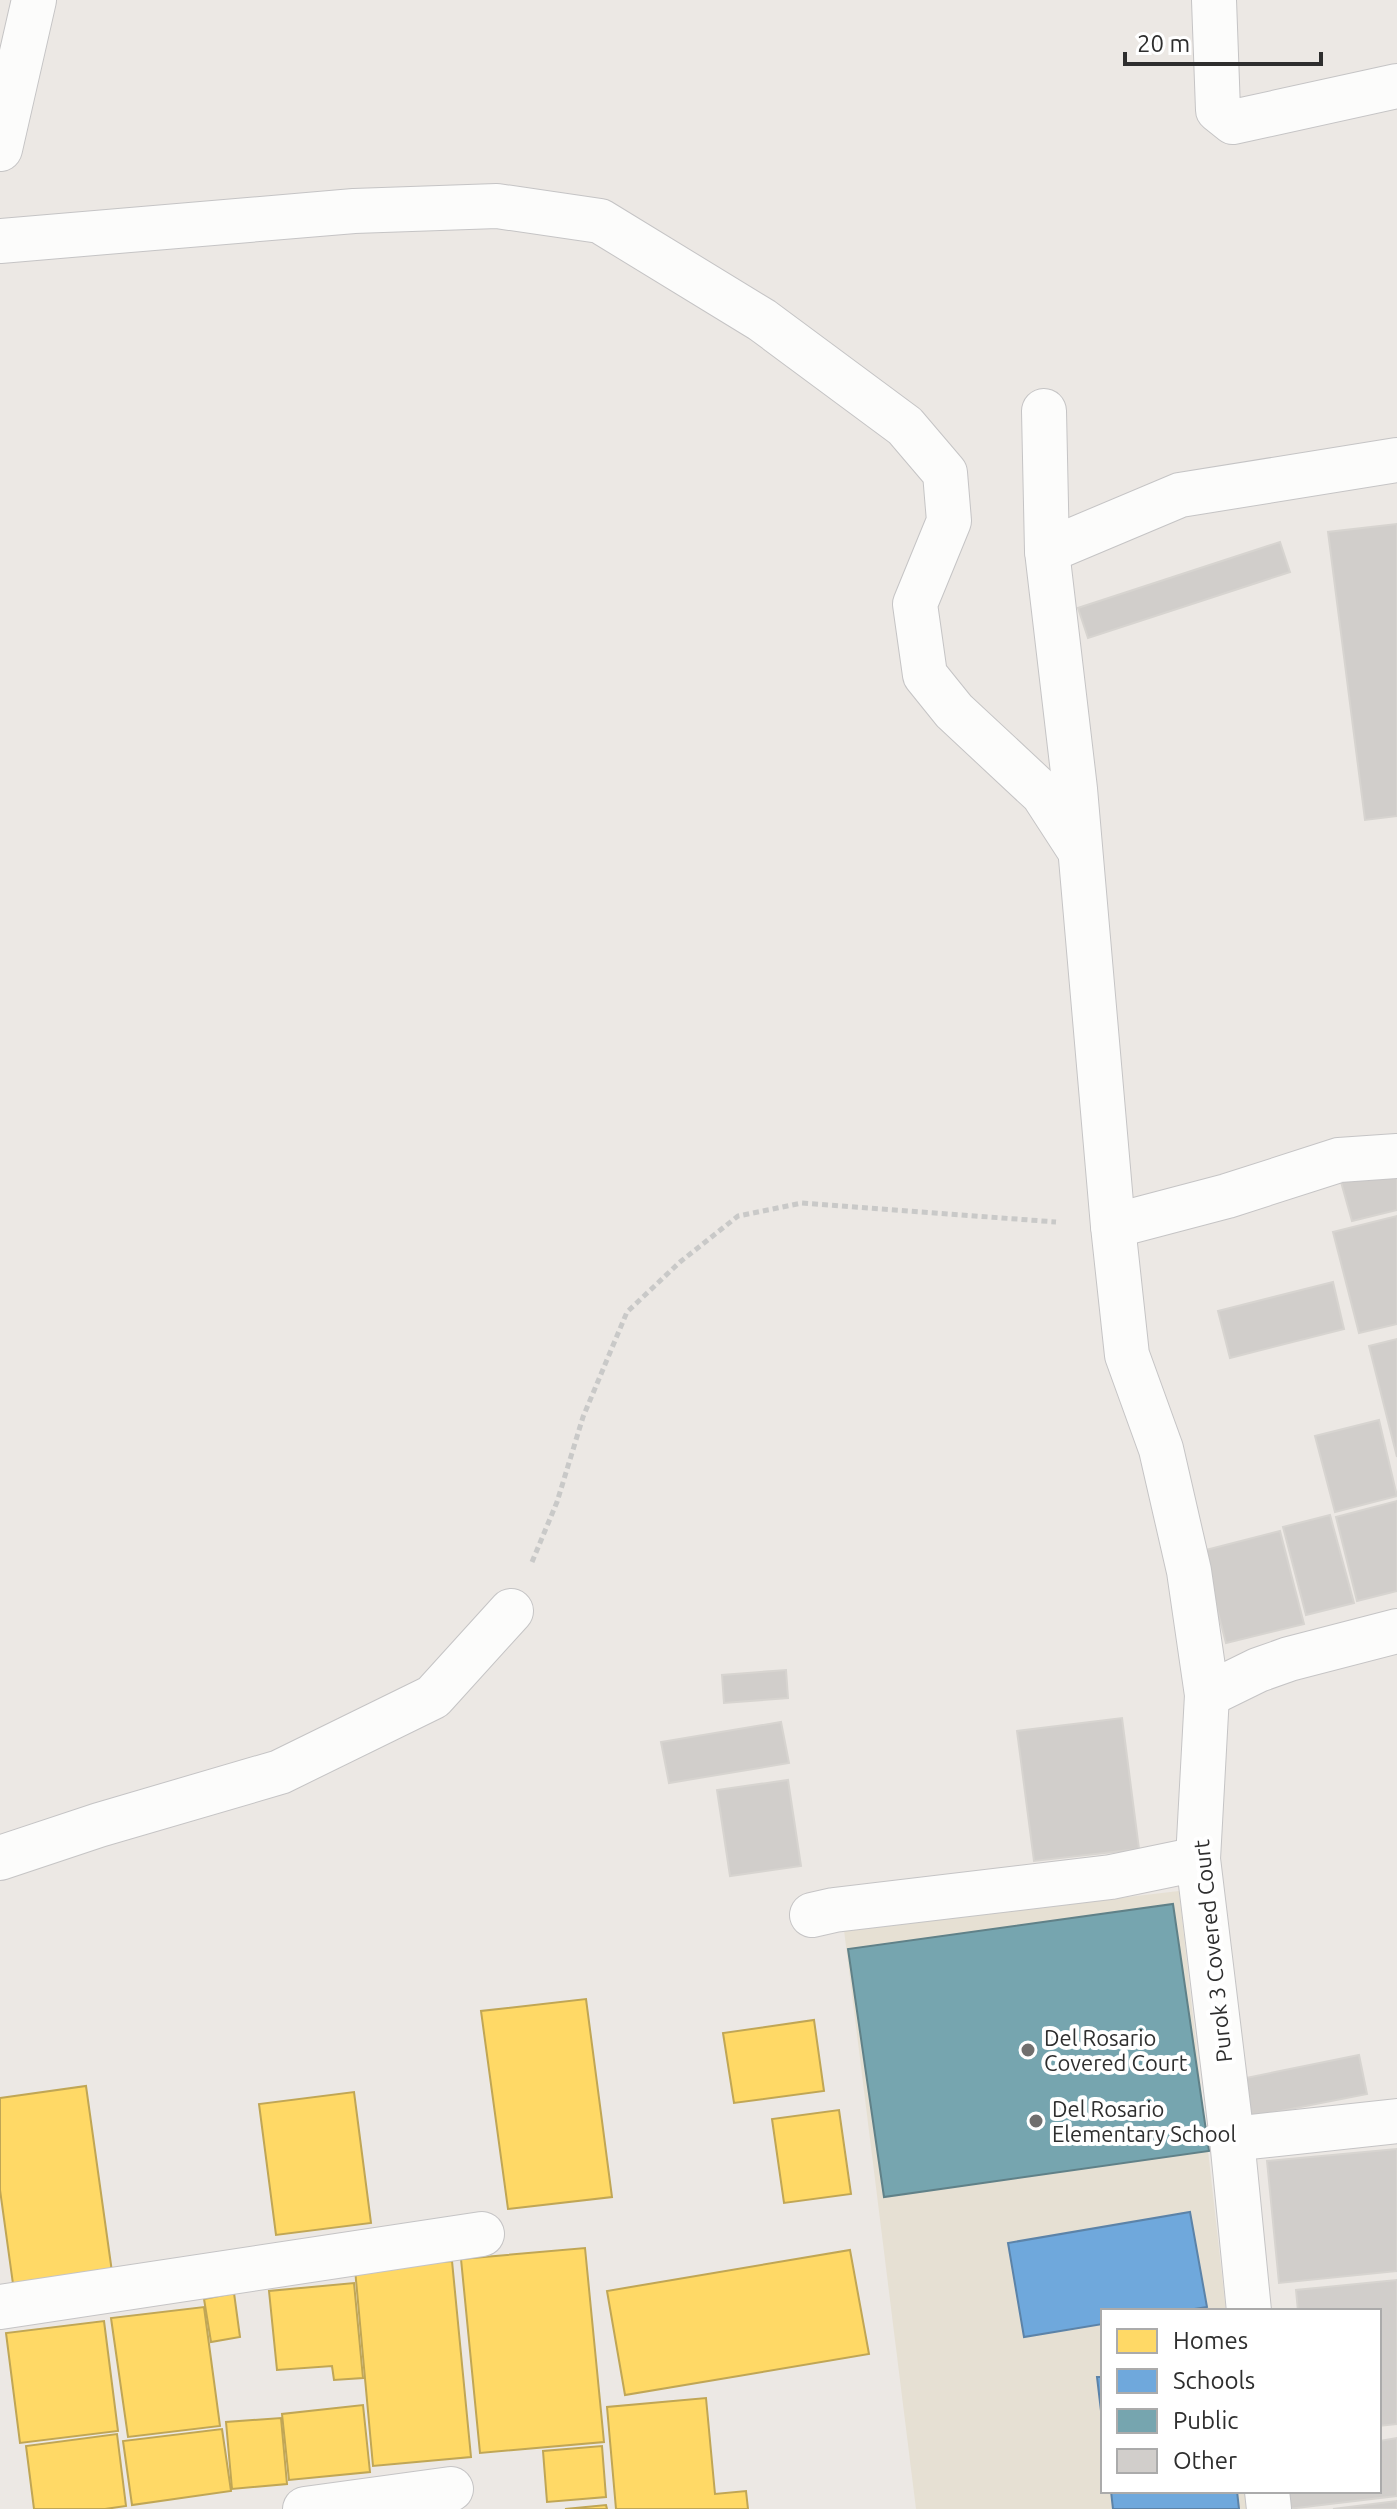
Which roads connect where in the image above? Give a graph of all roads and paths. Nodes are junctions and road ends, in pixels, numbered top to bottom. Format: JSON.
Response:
{"nodes":[{"id":1,"x":34,"y":0,"type":"edge"},
{"id":2,"x":1214,"y":0,"type":"edge"},
{"id":3,"x":1397,"y":86,"type":"edge"},
{"id":4,"x":0,"y":149,"type":"edge"},
{"id":5,"x":0,"y":241,"type":"edge"},
{"id":6,"x":1044,"y":411,"type":"dead end"},
{"id":7,"x":1397,"y":460,"type":"edge"},
{"id":8,"x":1047,"y":551,"type":"junction"},
{"id":9,"x":1080,"y":851,"type":"junction"},
{"id":10,"x":1397,"y":1156,"type":"edge"},
{"id":11,"x":1113,"y":1226,"type":"junction"},
{"id":12,"x":511,"y":1611,"type":"joint"},
{"id":13,"x":1397,"y":1631,"type":"edge"},
{"id":14,"x":1207,"y":1695,"type":"junction"},
{"id":15,"x":0,"y":1858,"type":"edge"},
{"id":16,"x":1198,"y":1859,"type":"junction"},
{"id":17,"x":812,"y":1915,"type":"dead end"},
{"id":18,"x":1397,"y":2121,"type":"edge"},
{"id":19,"x":1232,"y":2139,"type":"junction"},
{"id":20,"x":482,"y":2234,"type":"dead end"},
{"id":21,"x":0,"y":2307,"type":"edge"},
{"id":22,"x":1249,"y":2309,"type":"edge"},
{"id":23,"x":451,"y":2489,"type":"dead end"},
{"id":24,"x":305,"y":2509,"type":"edge"}],
"edges":[{"from":1,"to":4,"type":"street"},
{"from":2,"to":3,"type":"street"},
{"from":5,"to":9,"type":"street"},
{"from":6,"to":8,"type":"street","name":"Purok 3 Covered Court"},
{"from":7,"to":8,"type":"street"},
{"from":8,"to":9,"type":"street","name":"Purok 3 Covered Court"},
{"from":9,"to":11,"type":"street","name":"Purok 3 Covered Court"},
{"from":10,"to":11,"type":"street"},
{"from":11,"to":12,"type":"path"},
{"from":11,"to":14,"type":"street","name":"Purok 3 Covered Court"},
{"from":12,"to":15,"type":"street"},
{"from":13,"to":14,"type":"street"},
{"from":14,"to":16,"type":"street","name":"Purok 3 Covered Court"},
{"from":16,"to":17,"type":"street"},
{"from":16,"to":19,"type":"street","name":"Purok 3 Covered Court"},
{"from":18,"to":19,"type":"street"},
{"from":19,"to":22,"type":"street","name":"Purok 3 Covered Court"},
{"from":20,"to":21,"type":"street"},
{"from":23,"to":24,"type":"street"}]}
